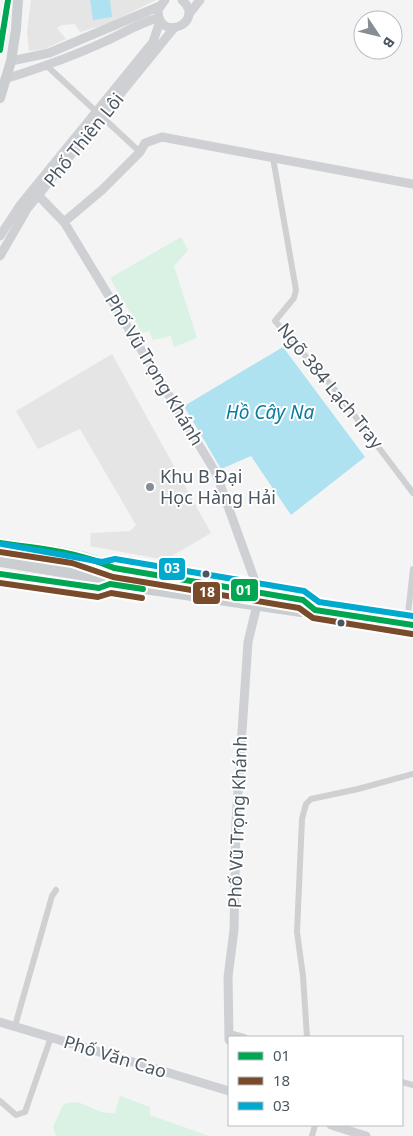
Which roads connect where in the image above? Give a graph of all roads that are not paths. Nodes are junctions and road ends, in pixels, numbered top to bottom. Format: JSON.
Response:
{"nodes":[{"id":1,"x":8,"y":0,"type":"edge"},
{"id":2,"x":18,"y":0,"type":"edge"},
{"id":3,"x":182,"y":0,"type":"edge"},
{"id":4,"x":200,"y":0,"type":"edge"},
{"id":5,"x":162,"y":3,"type":"edge"},
{"id":6,"x":189,"y":14,"type":"junction"},
{"id":7,"x":160,"y":20,"type":"junction"},
{"id":8,"x":174,"y":28,"type":"junction"},
{"id":9,"x":155,"y":45,"type":"junction"},
{"id":10,"x":0,"y":50,"type":"edge"},
{"id":11,"x":11,"y":61,"type":"junction"},
{"id":12,"x":46,"y":66,"type":"junction"},
{"id":13,"x":5,"y":79,"type":"junction"},
{"id":14,"x":0,"y":98,"type":"edge"},
{"id":15,"x":100,"y":114,"type":"junction"},
{"id":16,"x":140,"y":152,"type":"junction"},
{"id":17,"x":273,"y":158,"type":"junction"},
{"id":18,"x":413,"y":184,"type":"edge"},
{"id":19,"x":35,"y":193,"type":"junction"},
{"id":20,"x":64,"y":222,"type":"junction"},
{"id":21,"x":0,"y":236,"type":"edge"},
{"id":22,"x":0,"y":256,"type":"edge"},
{"id":23,"x":413,"y":494,"type":"edge"},
{"id":24,"x":0,"y":543,"type":"edge"},
{"id":25,"x":0,"y":553,"type":"edge"},
{"id":26,"x":0,"y":562,"type":"edge"},
{"id":27,"x":114,"y":568,"type":"junction"},
{"id":28,"x":413,"y":570,"type":"edge"},
{"id":29,"x":79,"y":571,"type":"junction"},
{"id":30,"x":0,"y":574,"type":"edge"},
{"id":31,"x":110,"y":584,"type":"junction"},
{"id":32,"x":259,"y":592,"type":"junction"},
{"id":33,"x":257,"y":605,"type":"junction"},
{"id":34,"x":315,"y":610,"type":"junction"},
{"id":35,"x":410,"y":624,"type":"edge"},
{"id":36,"x":413,"y":774,"type":"edge"},
{"id":37,"x":56,"y":890,"type":"dead end"},
{"id":38,"x":0,"y":1022,"type":"edge"},
{"id":39,"x":15,"y":1026,"type":"junction"},
{"id":40,"x":229,"y":1036,"type":"edge"},
{"id":41,"x":307,"y":1036,"type":"edge"},
{"id":42,"x":50,"y":1037,"type":"junction"},
{"id":43,"x":228,"y":1091,"type":"edge"},
{"id":44,"x":0,"y":1100,"type":"edge"},
{"id":45,"x":334,"y":1126,"type":"edge"},
{"id":46,"x":366,"y":1136,"type":"edge"}],
"edges":[{"from":1,"to":10,"type":"main road"},
{"from":2,"to":11,"type":"main road"},
{"from":3,"to":6,"type":"street"},
{"from":4,"to":6,"type":"street"},
{"from":5,"to":7,"type":"street","name":"Phố Thiên Lôi"},
{"from":5,"to":11,"type":"street"},
{"from":6,"to":8,"type":"street","name":"Phố Thiên Lôi"},
{"from":7,"to":8,"type":"street"},
{"from":7,"to":9,"type":"street","name":"Phố Thiên Lôi"},
{"from":7,"to":12,"type":"street"},
{"from":8,"to":9,"type":"street","name":"Phố Thiên Lôi"},
{"from":9,"to":15,"type":"street","name":"Phố Thiên Lôi"},
{"from":11,"to":13,"type":"main road"},
{"from":12,"to":13,"type":"street"},
{"from":12,"to":15,"type":"street"},
{"from":13,"to":14,"type":"main road"},
{"from":15,"to":16,"type":"street"},
{"from":15,"to":19,"type":"street","name":"Phố Thiên Lôi"},
{"from":16,"to":17,"type":"street"},
{"from":16,"to":20,"type":"street"},
{"from":17,"to":18,"type":"street"},
{"from":17,"to":23,"type":"street","name":"Ngõ 384 Lạch Tray"},
{"from":19,"to":20,"type":"street","name":"Phố Vũ Trọng Khánh"},
{"from":19,"to":21,"type":"street","name":"Phố Thiên Lôi"},
{"from":19,"to":22,"type":"street","name":"Phố Thiên Lôi"},
{"from":20,"to":32,"type":"street","name":"Phố Vũ Trọng Khánh"},
{"from":24,"to":27,"type":"main road"},
{"from":25,"to":29,"type":"main road"},
{"from":26,"to":29,"type":"main road"},
{"from":27,"to":29,"type":"main road"},
{"from":27,"to":32,"type":"main road"},
{"from":28,"to":35,"type":"street"},
{"from":29,"to":31,"type":"main road"},
{"from":30,"to":31,"type":"main road"},
{"from":31,"to":33,"type":"main road"},
{"from":32,"to":34,"type":"main road"},
{"from":33,"to":34,"type":"main road"},
{"from":33,"to":40,"type":"street","name":"Phố Vũ Trọng Khánh"},
{"from":34,"to":35,"type":"main road"},
{"from":36,"to":41,"type":"street"},
{"from":37,"to":39,"type":"street"},
{"from":38,"to":39,"type":"street","name":"Phố Văn Cao"},
{"from":39,"to":42,"type":"street","name":"Phố Văn Cao"},
{"from":42,"to":43,"type":"street","name":"Phố Văn Cao"},
{"from":42,"to":44,"type":"street"},
{"from":45,"to":46,"type":"street"}]}
